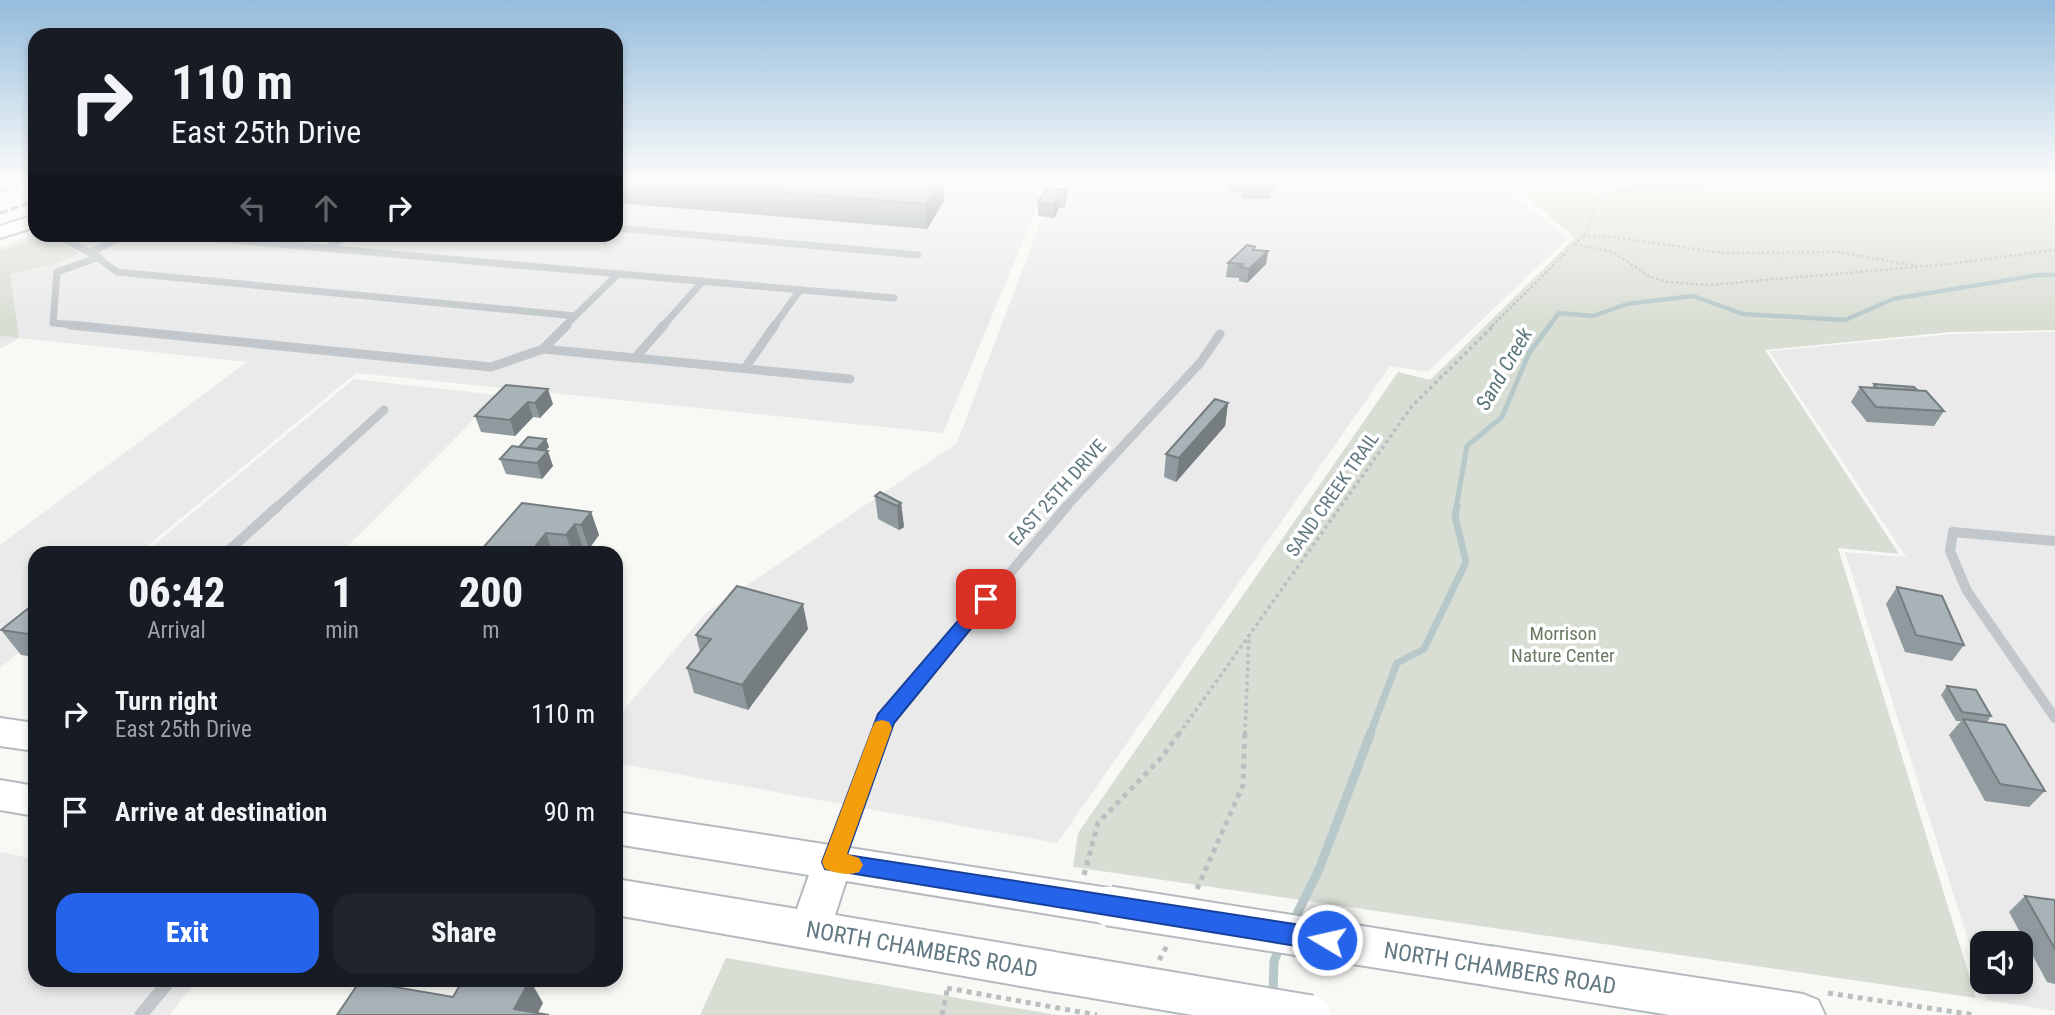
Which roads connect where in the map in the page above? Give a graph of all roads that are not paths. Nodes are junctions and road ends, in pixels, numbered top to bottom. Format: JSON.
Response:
{"nodes":[{"id":1,"x":623,"y":229,"type":"edge"},
{"id":2,"x":70,"y":242,"type":"edge"},
{"id":3,"x":115,"y":242,"type":"edge"},
{"id":4,"x":250,"y":242,"type":"edge"},
{"id":5,"x":338,"y":242,"type":"edge"},
{"id":6,"x":327,"y":249,"type":"junction"},
{"id":7,"x":95,"y":255,"type":"junction"},
{"id":8,"x":918,"y":255,"type":"dead end"},
{"id":9,"x":618,"y":274,"type":"junction"},
{"id":10,"x":703,"y":281,"type":"junction"},
{"id":11,"x":800,"y":290,"type":"junction"},
{"id":12,"x":894,"y":298,"type":"dead end"},
{"id":13,"x":575,"y":316,"type":"junction"},
{"id":14,"x":1220,"y":334,"type":"dead end"},
{"id":15,"x":543,"y":349,"type":"junction"},
{"id":16,"x":635,"y":358,"type":"junction"},
{"id":17,"x":745,"y":368,"type":"junction"},
{"id":18,"x":850,"y":379,"type":"dead end"},
{"id":19,"x":384,"y":410,"type":"dead end"},
{"id":20,"x":2055,"y":541,"type":"edge"},
{"id":21,"x":234,"y":546,"type":"edge"},
{"id":22,"x":2055,"y":719,"type":"edge"},
{"id":23,"x":0,"y":795,"type":"edge"},
{"id":24,"x":28,"y":800,"type":"edge"},
{"id":25,"x":623,"y":829,"type":"edge"},
{"id":26,"x":833,"y":862,"type":"junction"},
{"id":27,"x":623,"y":898,"type":"edge"},
{"id":28,"x":810,"y":929,"type":"junction"},
{"id":29,"x":164,"y":987,"type":"edge"},
{"id":30,"x":141,"y":1015,"type":"edge"},
{"id":31,"x":1310,"y":1015,"type":"edge"},
{"id":32,"x":1803,"y":1015,"type":"edge"}],
"edges":[{"from":1,"to":8,"type":"lane"},
{"from":2,"to":7,"type":"lane"},
{"from":3,"to":7,"type":"lane"},
{"from":4,"to":6,"type":"lane"},
{"from":5,"to":6,"type":"lane"},
{"from":6,"to":9,"type":"lane"},
{"from":7,"to":13,"type":"lane"},
{"from":7,"to":15,"type":"lane"},
{"from":9,"to":10,"type":"lane"},
{"from":9,"to":13,"type":"lane"},
{"from":10,"to":11,"type":"lane"},
{"from":10,"to":16,"type":"lane"},
{"from":11,"to":12,"type":"lane"},
{"from":11,"to":17,"type":"lane"},
{"from":13,"to":15,"type":"lane"},
{"from":14,"to":26,"type":"lane","name":"EAST 25TH DRIVE"},
{"from":15,"to":16,"type":"lane"},
{"from":16,"to":17,"type":"lane"},
{"from":17,"to":18,"type":"lane"},
{"from":19,"to":21,"type":"lane"},
{"from":20,"to":22,"type":"lane"},
{"from":23,"to":24,"type":"main road"},
{"from":25,"to":26,"type":"main road","name":"NORTH CHAMBERS ROAD"},
{"from":26,"to":28,"type":"main road"},
{"from":26,"to":32,"type":"main road","name":"NORTH CHAMBERS ROAD","bridge":true},
{"from":27,"to":28,"type":"main road","name":"NORTH CHAMBERS ROAD"},
{"from":28,"to":31,"type":"main road","name":"NORTH CHAMBERS ROAD","bridge":true},
{"from":29,"to":30,"type":"lane"}]}
